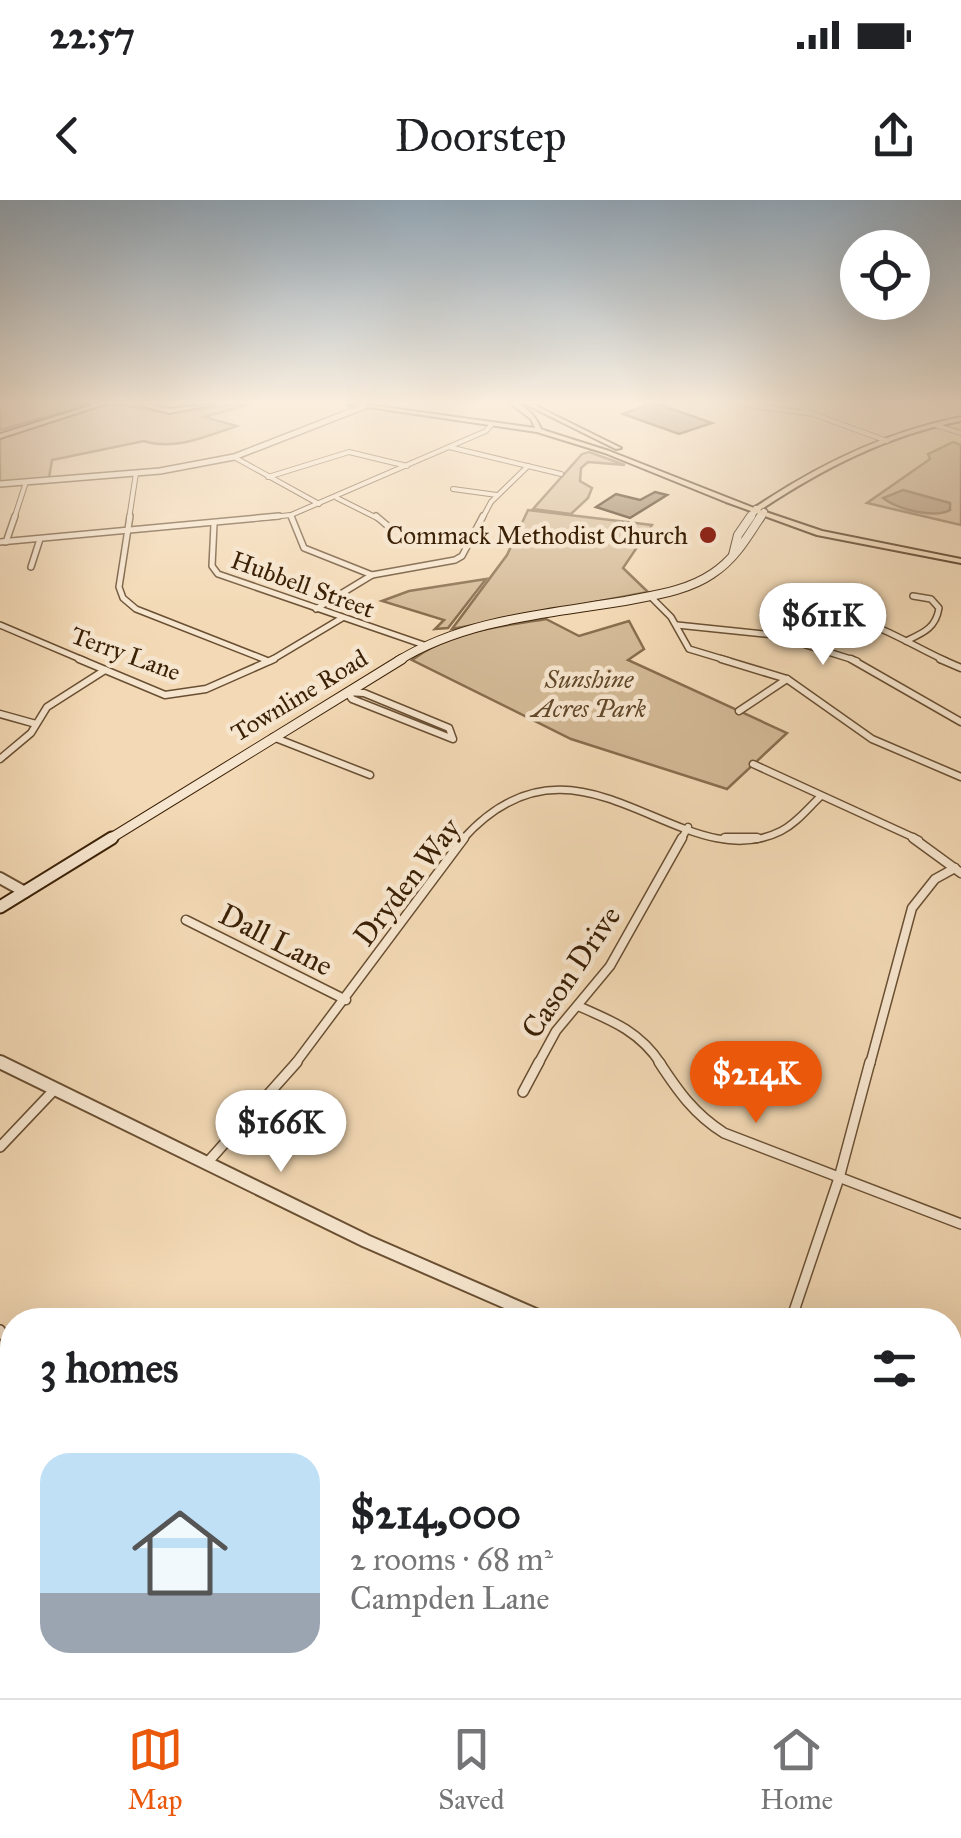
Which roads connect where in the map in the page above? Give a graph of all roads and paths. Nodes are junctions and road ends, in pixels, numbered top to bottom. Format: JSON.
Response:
{"nodes":[{"id":1,"x":136,"y":473,"type":"edge"},
{"id":2,"x":125,"y":474,"type":"edge"},
{"id":3,"x":261,"y":474,"type":"edge"},
{"id":4,"x":281,"y":474,"type":"edge"},
{"id":5,"x":389,"y":474,"type":"edge"},
{"id":6,"x":520,"y":474,"type":"edge"},
{"id":7,"x":669,"y":474,"type":"edge"},
{"id":8,"x":819,"y":474,"type":"edge"},
{"id":9,"x":674,"y":475,"type":"joint"},
{"id":10,"x":268,"y":478,"type":"junction"},
{"id":11,"x":26,"y":482,"type":"junction"},
{"id":12,"x":0,"y":484,"type":"edge"},
{"id":13,"x":453,"y":489,"type":"dead end"},
{"id":14,"x":497,"y":495,"type":"junction"},
{"id":15,"x":336,"y":497,"type":"junction"},
{"id":16,"x":320,"y":504,"type":"junction"},
{"id":17,"x":760,"y":511,"type":"junction"},
{"id":18,"x":291,"y":515,"type":"junction"},
{"id":19,"x":214,"y":524,"type":"junction"},
{"id":20,"x":389,"y":527,"type":"dead end"},
{"id":21,"x":129,"y":531,"type":"junction"},
{"id":22,"x":40,"y":539,"type":"junction"},
{"id":23,"x":3,"y":542,"type":"edge"},
{"id":24,"x":961,"y":561,"type":"edge"},
{"id":25,"x":31,"y":567,"type":"dead end"},
{"id":26,"x":372,"y":575,"type":"junction"},
{"id":27,"x":650,"y":596,"type":"junction"},
{"id":28,"x":912,"y":596,"type":"dead end"},
{"id":29,"x":825,"y":604,"type":"dead end"},
{"id":30,"x":316,"y":608,"type":"junction"},
{"id":31,"x":828,"y":616,"type":"junction"},
{"id":32,"x":342,"y":618,"type":"junction"},
{"id":33,"x":0,"y":625,"type":"edge"},
{"id":34,"x":676,"y":626,"type":"junction"},
{"id":35,"x":780,"y":636,"type":"junction"},
{"id":36,"x":906,"y":641,"type":"junction"},
{"id":37,"x":424,"y":645,"type":"junction"},
{"id":38,"x":266,"y":660,"type":"junction"},
{"id":39,"x":961,"y":668,"type":"edge"},
{"id":40,"x":106,"y":670,"type":"junction"},
{"id":41,"x":788,"y":679,"type":"junction"},
{"id":42,"x":347,"y":692,"type":"junction"},
{"id":43,"x":738,"y":710,"type":"dead end"},
{"id":44,"x":0,"y":714,"type":"edge"},
{"id":45,"x":961,"y":722,"type":"edge"},
{"id":46,"x":36,"y":724,"type":"junction"},
{"id":47,"x":273,"y":736,"type":"junction"},
{"id":48,"x":0,"y":759,"type":"edge"},
{"id":49,"x":753,"y":764,"type":"dead end"},
{"id":50,"x":370,"y":774,"type":"dead end"},
{"id":51,"x":961,"y":777,"type":"edge"},
{"id":52,"x":822,"y":796,"type":"junction"},
{"id":53,"x":688,"y":827,"type":"junction"},
{"id":54,"x":958,"y":870,"type":"edge"},
{"id":55,"x":0,"y":878,"type":"edge"},
{"id":56,"x":0,"y":892,"type":"edge"},
{"id":57,"x":25,"y":892,"type":"junction"},
{"id":58,"x":13,"y":899,"type":"junction"},
{"id":59,"x":0,"y":907,"type":"edge"},
{"id":60,"x":186,"y":920,"type":"dead end"},
{"id":61,"x":346,"y":1000,"type":"junction"},
{"id":62,"x":578,"y":1006,"type":"junction"},
{"id":63,"x":0,"y":1062,"type":"edge"},
{"id":64,"x":55,"y":1089,"type":"junction"},
{"id":65,"x":523,"y":1092,"type":"dead end"},
{"id":66,"x":0,"y":1147,"type":"edge"},
{"id":67,"x":207,"y":1163,"type":"junction"},
{"id":68,"x":839,"y":1178,"type":"junction"},
{"id":69,"x":961,"y":1224,"type":"edge"},
{"id":70,"x":520,"y":1308,"type":"edge"},
{"id":71,"x":795,"y":1308,"type":"edge"}],
"edges":[{"from":1,"to":21,"type":"street"},
{"from":2,"to":11,"type":"street"},
{"from":3,"to":10,"type":"street"},
{"from":4,"to":10,"type":"street"},
{"from":5,"to":15,"type":"street"},
{"from":6,"to":14,"type":"street"},
{"from":7,"to":9,"type":"main road"},
{"from":8,"to":17,"type":"main road"},
{"from":9,"to":17,"type":"main road"},
{"from":10,"to":16,"type":"street"},
{"from":11,"to":12,"type":"street"},
{"from":11,"to":23,"type":"street"},
{"from":13,"to":14,"type":"street"},
{"from":14,"to":26,"type":"street"},
{"from":15,"to":16,"type":"street"},
{"from":15,"to":20,"type":"street"},
{"from":16,"to":18,"type":"street"},
{"from":17,"to":24,"type":"main road"},
{"from":17,"to":27,"type":"main road","name":"Townline Road"},
{"from":18,"to":19,"type":"street"},
{"from":18,"to":26,"type":"street"},
{"from":19,"to":21,"type":"street"},
{"from":19,"to":30,"type":"street","name":"Hubbell Street"},
{"from":21,"to":22,"type":"street"},
{"from":21,"to":38,"type":"street"},
{"from":22,"to":23,"type":"street"},
{"from":22,"to":25,"type":"street"},
{"from":26,"to":30,"type":"street"},
{"from":27,"to":34,"type":"street"},
{"from":27,"to":37,"type":"main road","name":"Townline Road"},
{"from":28,"to":36,"type":"street"},
{"from":29,"to":31,"type":"street"},
{"from":30,"to":32,"type":"street","name":"Hubbell Street"},
{"from":31,"to":35,"type":"street"},
{"from":31,"to":36,"type":"street"},
{"from":32,"to":37,"type":"street","name":"Hubbell Street"},
{"from":32,"to":38,"type":"street","name":"Terry Lane"},
{"from":33,"to":40,"type":"street","name":"Terry Lane"},
{"from":34,"to":35,"type":"street"},
{"from":34,"to":41,"type":"street"},
{"from":35,"to":45,"type":"street"},
{"from":36,"to":39,"type":"street"},
{"from":37,"to":42,"type":"main road","name":"Townline Road"},
{"from":38,"to":40,"type":"street","name":"Terry Lane"},
{"from":40,"to":46,"type":"street"},
{"from":41,"to":43,"type":"street"},
{"from":41,"to":51,"type":"street"},
{"from":42,"to":42,"type":"street"},
{"from":42,"to":47,"type":"main road","name":"Townline Road"},
{"from":44,"to":46,"type":"street"},
{"from":46,"to":48,"type":"street"},
{"from":47,"to":50,"type":"street"},
{"from":47,"to":57,"type":"main road","name":"Townline Road"},
{"from":49,"to":52,"type":"street"},
{"from":52,"to":53,"type":"street","name":"Dryden Way"},
{"from":52,"to":54,"type":"street"},
{"from":53,"to":61,"type":"street","name":"Dryden Way"},
{"from":53,"to":62,"type":"street","name":"Cason Drive"},
{"from":54,"to":68,"type":"street"},
{"from":55,"to":57,"type":"street"},
{"from":56,"to":58,"type":"street"},
{"from":57,"to":58,"type":"main road","name":"Townline Road"},
{"from":58,"to":59,"type":"main road","name":"Townline Road"},
{"from":60,"to":61,"type":"street","name":"Dall Lane"},
{"from":61,"to":67,"type":"street","name":"Dryden Way"},
{"from":62,"to":65,"type":"street","name":"Cason Drive"},
{"from":62,"to":68,"type":"street"},
{"from":63,"to":64,"type":"street"},
{"from":64,"to":66,"type":"street"},
{"from":64,"to":67,"type":"street"},
{"from":67,"to":70,"type":"street"},
{"from":68,"to":69,"type":"street"},
{"from":68,"to":71,"type":"street"}]}
